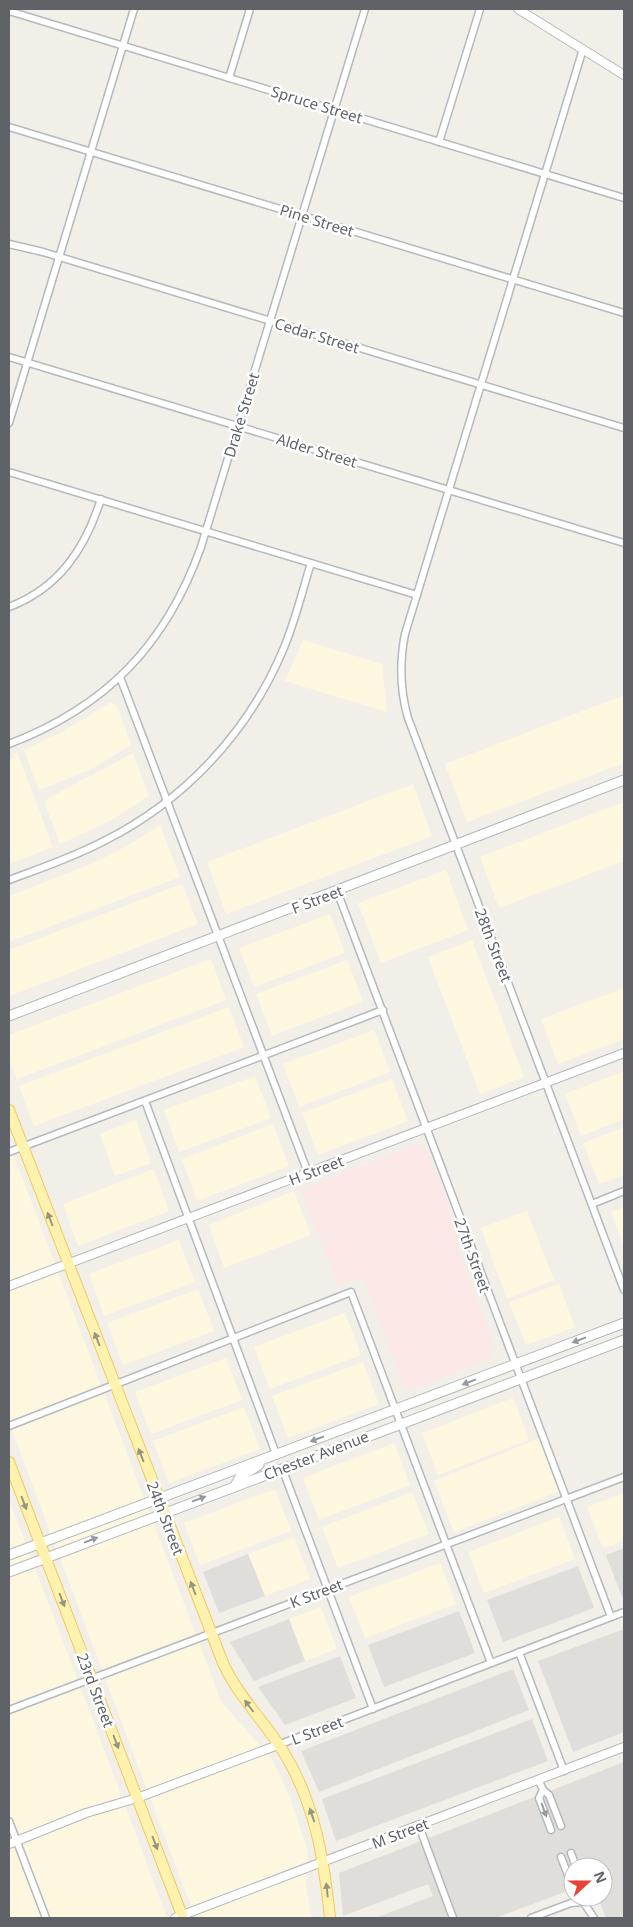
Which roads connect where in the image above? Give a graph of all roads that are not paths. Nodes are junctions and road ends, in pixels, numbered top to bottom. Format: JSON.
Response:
{"nodes":[{"id":1,"x":134,"y":9,"type":"edge"},
{"id":2,"x":250,"y":9,"type":"edge"},
{"id":3,"x":365,"y":9,"type":"edge"},
{"id":4,"x":480,"y":9,"type":"edge"},
{"id":5,"x":518,"y":9,"type":"edge"},
{"id":6,"x":9,"y":11,"type":"edge"},
{"id":7,"x":123,"y":46,"type":"junction"},
{"id":8,"x":583,"y":49,"type":"junction"},
{"id":9,"x":624,"y":75,"type":"edge"},
{"id":10,"x":229,"y":78,"type":"junction"},
{"id":11,"x":334,"y":110,"type":"junction"},
{"id":12,"x":9,"y":127,"type":"edge"},
{"id":13,"x":439,"y":142,"type":"junction"},
{"id":14,"x":91,"y":151,"type":"junction"},
{"id":15,"x":545,"y":174,"type":"junction"},
{"id":16,"x":624,"y":198,"type":"edge"},
{"id":17,"x":302,"y":215,"type":"junction"},
{"id":18,"x":9,"y":244,"type":"edge"},
{"id":19,"x":59,"y":257,"type":"junction"},
{"id":20,"x":513,"y":279,"type":"junction"},
{"id":21,"x":624,"y":313,"type":"edge"},
{"id":22,"x":270,"y":320,"type":"junction"},
{"id":23,"x":9,"y":356,"type":"edge"},
{"id":24,"x":27,"y":362,"type":"junction"},
{"id":25,"x":481,"y":384,"type":"junction"},
{"id":26,"x":9,"y":423,"type":"edge"},
{"id":27,"x":238,"y":426,"type":"junction"},
{"id":28,"x":624,"y":428,"type":"edge"},
{"id":29,"x":9,"y":472,"type":"edge"},
{"id":30,"x":449,"y":490,"type":"junction"},
{"id":31,"x":101,"y":500,"type":"junction"},
{"id":32,"x":206,"y":531,"type":"junction"},
{"id":33,"x":624,"y":543,"type":"edge"},
{"id":34,"x":311,"y":564,"type":"junction"},
{"id":35,"x":417,"y":596,"type":"junction"},
{"id":36,"x":9,"y":608,"type":"edge"},
{"id":37,"x":120,"y":678,"type":"junction"},
{"id":38,"x":9,"y":744,"type":"edge"},
{"id":39,"x":624,"y":780,"type":"edge"},
{"id":40,"x":167,"y":801,"type":"junction"},
{"id":41,"x":456,"y":846,"type":"junction"},
{"id":42,"x":9,"y":880,"type":"edge"},
{"id":43,"x":337,"y":891,"type":"junction"},
{"id":44,"x":218,"y":936,"type":"junction"},
{"id":45,"x":382,"y":1010,"type":"junction"},
{"id":46,"x":9,"y":1016,"type":"edge"},
{"id":47,"x":624,"y":1053,"type":"edge"},
{"id":48,"x":264,"y":1056,"type":"junction"},
{"id":49,"x":546,"y":1083,"type":"junction"},
{"id":50,"x":145,"y":1101,"type":"junction"},
{"id":51,"x":9,"y":1110,"type":"edge"},
{"id":52,"x":427,"y":1128,"type":"junction"},
{"id":53,"x":23,"y":1147,"type":"junction"},
{"id":54,"x":9,"y":1152,"type":"edge"},
{"id":55,"x":308,"y":1173,"type":"junction"},
{"id":56,"x":624,"y":1191,"type":"edge"},
{"id":57,"x":592,"y":1204,"type":"junction"},
{"id":58,"x":187,"y":1219,"type":"junction"},
{"id":59,"x":68,"y":1264,"type":"junction"},
{"id":60,"x":9,"y":1286,"type":"edge"},
{"id":61,"x":624,"y":1290,"type":"edge"},
{"id":62,"x":624,"y":1323,"type":"edge"},
{"id":63,"x":234,"y":1338,"type":"junction"},
{"id":64,"x":624,"y":1340,"type":"edge"},
{"id":65,"x":515,"y":1364,"type":"junction"},
{"id":66,"x":520,"y":1379,"type":"junction"},
{"id":67,"x":114,"y":1385,"type":"junction"},
{"id":68,"x":395,"y":1409,"type":"junction"},
{"id":69,"x":401,"y":1424,"type":"junction"},
{"id":70,"x":9,"y":1426,"type":"edge"},
{"id":71,"x":276,"y":1454,"type":"junction"},
{"id":72,"x":9,"y":1462,"type":"edge"},
{"id":73,"x":282,"y":1468,"type":"junction"},
{"id":74,"x":624,"y":1477,"type":"edge"},
{"id":75,"x":235,"y":1486,"type":"junction"},
{"id":76,"x":158,"y":1498,"type":"junction"},
{"id":77,"x":566,"y":1499,"type":"junction"},
{"id":78,"x":164,"y":1513,"type":"junction"},
{"id":79,"x":40,"y":1543,"type":"junction"},
{"id":80,"x":446,"y":1544,"type":"junction"},
{"id":81,"x":9,"y":1555,"type":"edge"},
{"id":82,"x":45,"y":1558,"type":"junction"},
{"id":83,"x":9,"y":1572,"type":"edge"},
{"id":84,"x":328,"y":1589,"type":"junction"},
{"id":85,"x":624,"y":1612,"type":"edge"},
{"id":86,"x":611,"y":1617,"type":"junction"},
{"id":87,"x":210,"y":1633,"type":"junction"},
{"id":88,"x":519,"y":1652,"type":"junction"},
{"id":89,"x":491,"y":1663,"type":"junction"},
{"id":90,"x":92,"y":1680,"type":"junction"},
{"id":91,"x":373,"y":1709,"type":"junction"},
{"id":92,"x":9,"y":1710,"type":"edge"},
{"id":93,"x":278,"y":1745,"type":"junction"},
{"id":94,"x":624,"y":1746,"type":"edge"},
{"id":95,"x":564,"y":1771,"type":"junction"},
{"id":96,"x":539,"y":1781,"type":"junction"},
{"id":97,"x":543,"y":1790,"type":"junction"},
{"id":98,"x":137,"y":1798,"type":"junction"},
{"id":99,"x":9,"y":1821,"type":"edge"},
{"id":100,"x":419,"y":1826,"type":"junction"},
{"id":101,"x":561,"y":1826,"type":"dead end"},
{"id":102,"x":551,"y":1830,"type":"dead end"},
{"id":103,"x":12,"y":1842,"type":"edge"},
{"id":104,"x":571,"y":1853,"type":"dead end"},
{"id":105,"x":561,"y":1857,"type":"dead end"},
{"id":106,"x":572,"y":1857,"type":"edge"},
{"id":107,"x":324,"y":1862,"type":"junction"},
{"id":108,"x":563,"y":1862,"type":"edge"},
{"id":109,"x":563,"y":1906,"type":"edge"},
{"id":110,"x":180,"y":1917,"type":"edge"},
{"id":111,"x":46,"y":1918,"type":"edge"},
{"id":112,"x":330,"y":1918,"type":"edge"},
{"id":113,"x":453,"y":1918,"type":"edge"},
{"id":114,"x":531,"y":1918,"type":"edge"}],
"edges":[{"from":1,"to":7,"type":"street"},
{"from":2,"to":10,"type":"street"},
{"from":3,"to":11,"type":"street","name":"Drake Street"},
{"from":4,"to":13,"type":"street"},
{"from":5,"to":8,"type":"street"},
{"from":6,"to":7,"type":"street","name":"Spruce Street"},
{"from":7,"to":10,"type":"street","name":"Spruce Street"},
{"from":7,"to":14,"type":"street"},
{"from":8,"to":9,"type":"street"},
{"from":8,"to":15,"type":"street","name":"28th Street"},
{"from":10,"to":11,"type":"street","name":"Spruce Street"},
{"from":11,"to":13,"type":"street","name":"Spruce Street"},
{"from":11,"to":17,"type":"street","name":"Drake Street"},
{"from":12,"to":14,"type":"street","name":"Pine Street"},
{"from":13,"to":15,"type":"street","name":"Spruce Street"},
{"from":14,"to":17,"type":"street","name":"Pine Street"},
{"from":14,"to":19,"type":"street"},
{"from":15,"to":16,"type":"street","name":"Spruce Street"},
{"from":15,"to":20,"type":"street","name":"28th Street"},
{"from":17,"to":20,"type":"street","name":"Pine Street"},
{"from":17,"to":22,"type":"street","name":"Drake Street"},
{"from":18,"to":19,"type":"street","name":"Cedar Street"},
{"from":19,"to":22,"type":"street","name":"Cedar Street"},
{"from":19,"to":24,"type":"street"},
{"from":20,"to":21,"type":"street","name":"Pine Street"},
{"from":20,"to":25,"type":"street","name":"28th Street"},
{"from":22,"to":25,"type":"street","name":"Cedar Street"},
{"from":22,"to":27,"type":"street","name":"Drake Street"},
{"from":23,"to":24,"type":"street","name":"Alder Street"},
{"from":24,"to":26,"type":"street"},
{"from":24,"to":27,"type":"street","name":"Alder Street"},
{"from":25,"to":28,"type":"street","name":"Cedar Street"},
{"from":25,"to":30,"type":"street","name":"28th Street"},
{"from":27,"to":30,"type":"street","name":"Alder Street"},
{"from":27,"to":32,"type":"street","name":"Drake Street"},
{"from":29,"to":31,"type":"street"},
{"from":30,"to":33,"type":"street","name":"Alder Street"},
{"from":30,"to":35,"type":"street","name":"28th Street"},
{"from":31,"to":32,"type":"street"},
{"from":31,"to":36,"type":"street"},
{"from":32,"to":34,"type":"street"},
{"from":32,"to":37,"type":"street","name":"Drake Street"},
{"from":34,"to":35,"type":"street"},
{"from":34,"to":40,"type":"street"},
{"from":35,"to":41,"type":"street","name":"28th Street"},
{"from":37,"to":38,"type":"street","name":"Drake Street"},
{"from":37,"to":40,"type":"street"},
{"from":39,"to":41,"type":"main road","name":"F Street"},
{"from":40,"to":42,"type":"street"},
{"from":40,"to":44,"type":"street"},
{"from":41,"to":43,"type":"main road","name":"F Street"},
{"from":41,"to":49,"type":"street","name":"28th Street"},
{"from":43,"to":44,"type":"main road","name":"F Street"},
{"from":43,"to":45,"type":"street","name":"27th Street"},
{"from":44,"to":46,"type":"main road","name":"F Street"},
{"from":44,"to":48,"type":"street"},
{"from":45,"to":48,"type":"street"},
{"from":45,"to":52,"type":"street","name":"27th Street"},
{"from":47,"to":49,"type":"street","name":"H Street"},
{"from":48,"to":50,"type":"street"},
{"from":48,"to":55,"type":"street"},
{"from":49,"to":52,"type":"street","name":"H Street"},
{"from":49,"to":57,"type":"street","name":"28th Street"},
{"from":50,"to":53,"type":"street"},
{"from":50,"to":58,"type":"street"},
{"from":51,"to":53,"type":"main road","name":"24th Street"},
{"from":52,"to":55,"type":"street","name":"H Street"},
{"from":52,"to":65,"type":"street","name":"27th Street"},
{"from":53,"to":54,"type":"street"},
{"from":59,"to":53,"type":"main road","name":"24th Street","one_way":true},
{"from":55,"to":58,"type":"street","name":"H Street"},
{"from":56,"to":57,"type":"street"},
{"from":57,"to":61,"type":"street","name":"28th Street"},
{"from":58,"to":59,"type":"street","name":"H Street"},
{"from":58,"to":63,"type":"street"},
{"from":59,"to":60,"type":"street","name":"H Street"},
{"from":67,"to":59,"type":"main road","name":"24th Street","one_way":true},
{"from":62,"to":65,"type":"main road","name":"Chester Avenue","one_way":true},
{"from":63,"to":67,"type":"street"},
{"from":63,"to":68,"type":"street"},
{"from":63,"to":71,"type":"street"},
{"from":64,"to":66,"type":"main road","name":"Chester Avenue"},
{"from":65,"to":66,"type":"street","name":"27th Street"},
{"from":65,"to":68,"type":"main road","name":"Chester Avenue","one_way":true},
{"from":66,"to":69,"type":"main road","name":"Chester Avenue"},
{"from":66,"to":77,"type":"street","name":"27th Street"},
{"from":67,"to":70,"type":"street"},
{"from":76,"to":67,"type":"main road","name":"24th Street","one_way":true},
{"from":68,"to":69,"type":"street"},
{"from":68,"to":71,"type":"main road","name":"Chester Avenue","one_way":true},
{"from":69,"to":73,"type":"main road","name":"Chester Avenue"},
{"from":69,"to":80,"type":"street"},
{"from":71,"to":75,"type":"main road"},
{"from":71,"to":76,"type":"main road","name":"Chester Avenue"},
{"from":72,"to":79,"type":"main road","name":"23rd Street","one_way":true},
{"from":73,"to":75,"type":"main road","name":"Chester Avenue"},
{"from":73,"to":84,"type":"street"},
{"from":74,"to":77,"type":"street","name":"K Street"},
{"from":78,"to":75,"type":"main road","name":"Chester Avenue","one_way":true},
{"from":76,"to":78,"type":"main road","name":"24th Street"},
{"from":76,"to":79,"type":"main road","name":"Chester Avenue"},
{"from":77,"to":80,"type":"street","name":"K Street"},
{"from":77,"to":86,"type":"street","name":"27th Street"},
{"from":82,"to":78,"type":"main road","name":"Chester Avenue","one_way":true},
{"from":87,"to":78,"type":"main road","name":"24th Street","one_way":true},
{"from":79,"to":81,"type":"main road","name":"Chester Avenue"},
{"from":79,"to":82,"type":"main road","name":"23rd Street"},
{"from":80,"to":84,"type":"street","name":"K Street"},
{"from":80,"to":89,"type":"street"},
{"from":82,"to":83,"type":"main road","name":"Chester Avenue"},
{"from":82,"to":90,"type":"main road","name":"23rd Street","one_way":true},
{"from":84,"to":87,"type":"street","name":"K Street"},
{"from":84,"to":91,"type":"street"},
{"from":85,"to":86,"type":"street","name":"L Street"},
{"from":86,"to":88,"type":"street","name":"L Street"},
{"from":87,"to":90,"type":"street","name":"K Street"},
{"from":93,"to":87,"type":"main road","name":"24th Street","one_way":true},
{"from":88,"to":89,"type":"street","name":"L Street"},
{"from":88,"to":95,"type":"street"},
{"from":89,"to":91,"type":"street","name":"L Street"},
{"from":90,"to":92,"type":"street","name":"K Street"},
{"from":90,"to":98,"type":"main road","name":"23rd Street","one_way":true},
{"from":91,"to":93,"type":"street","name":"L Street"},
{"from":93,"to":98,"type":"street","name":"L Street"},
{"from":107,"to":93,"type":"main road","name":"24th Street","one_way":true},
{"from":94,"to":95,"type":"street","name":"M Street"},
{"from":95,"to":96,"type":"street","name":"M Street"},
{"from":96,"to":97,"type":"street"},
{"from":96,"to":100,"type":"street","name":"M Street"},
{"from":97,"to":101,"type":"street"},
{"from":97,"to":102,"type":"street","one_way":true},
{"from":98,"to":103,"type":"street","name":"L Street"},
{"from":98,"to":110,"type":"main road","name":"23rd Street","one_way":true},
{"from":99,"to":103,"type":"street"},
{"from":100,"to":107,"type":"street","name":"M Street"},
{"from":100,"to":113,"type":"street"},
{"from":103,"to":111,"type":"street"},
{"from":104,"to":106,"type":"street"},
{"from":105,"to":108,"type":"street"},
{"from":107,"to":110,"type":"street","name":"M Street"},
{"from":112,"to":107,"type":"main road","name":"24th Street","one_way":true},
{"from":109,"to":114,"type":"street"}]}
